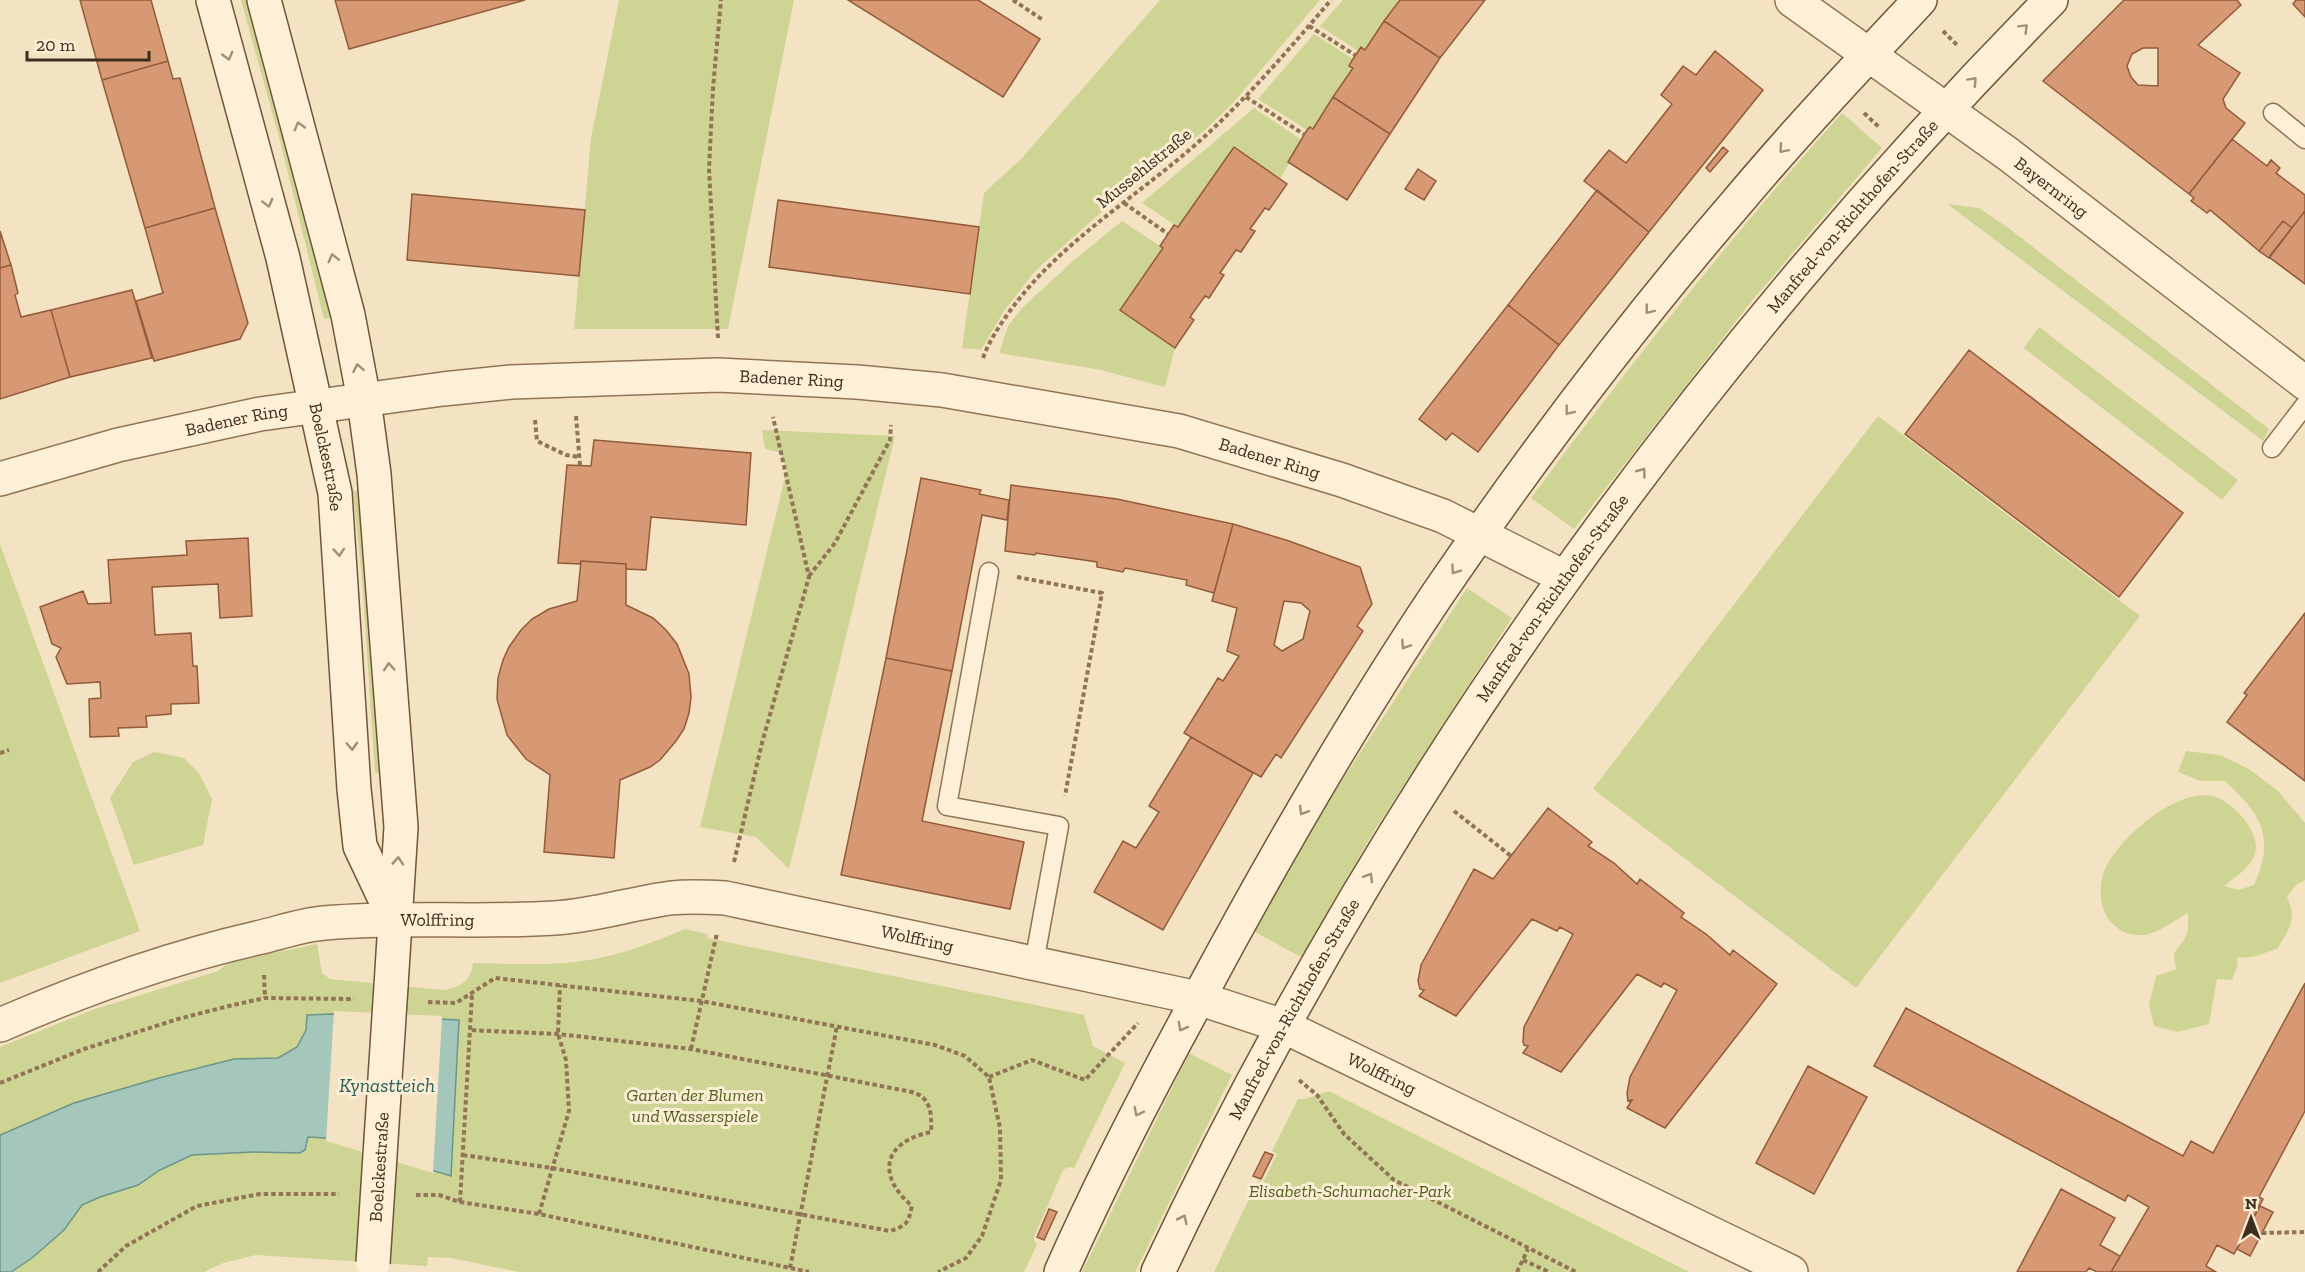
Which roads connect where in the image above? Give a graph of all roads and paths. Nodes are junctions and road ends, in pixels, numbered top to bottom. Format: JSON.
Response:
{"nodes":[{"id":1,"x":213,"y":0,"type":"edge"},
{"id":2,"x":264,"y":0,"type":"edge"},
{"id":3,"x":721,"y":0,"type":"edge"},
{"id":4,"x":1013,"y":0,"type":"edge"},
{"id":5,"x":1331,"y":0,"type":"edge"},
{"id":6,"x":1792,"y":0,"type":"edge"},
{"id":7,"x":2051,"y":0,"type":"edge"},
{"id":8,"x":1929,"y":13,"type":"edge"},
{"id":9,"x":1043,"y":20,"type":"dead end"},
{"id":10,"x":1309,"y":26,"type":"junction"},
{"id":11,"x":1961,"y":48,"type":"dead end"},
{"id":12,"x":1869,"y":55,"type":"junction"},
{"id":13,"x":1355,"y":56,"type":"dead end"},
{"id":14,"x":1246,"y":97,"type":"junction"},
{"id":15,"x":1860,"y":110,"type":"dead end"},
{"id":16,"x":1946,"y":110,"type":"junction"},
{"id":17,"x":2273,"y":113,"type":"dead end"},
{"id":18,"x":1884,"y":131,"type":"dead end"},
{"id":19,"x":1305,"y":135,"type":"dead end"},
{"id":20,"x":2305,"y":139,"type":"edge"},
{"id":21,"x":1124,"y":203,"type":"junction"},
{"id":22,"x":1168,"y":234,"type":"dead end"},
{"id":23,"x":718,"y":340,"type":"dead end"},
{"id":24,"x":982,"y":361,"type":"dead end"},
{"id":25,"x":2304,"y":385,"type":"edge"},
{"id":26,"x":364,"y":400,"type":"junction"},
{"id":27,"x":316,"y":407,"type":"junction"},
{"id":28,"x":576,"y":415,"type":"dead end"},
{"id":29,"x":534,"y":416,"type":"dead end"},
{"id":30,"x":773,"y":417,"type":"dead end"},
{"id":31,"x":891,"y":425,"type":"dead end"},
{"id":32,"x":2272,"y":448,"type":"dead end"},
{"id":33,"x":579,"y":457,"type":"junction"},
{"id":34,"x":580,"y":465,"type":"dead end"},
{"id":35,"x":0,"y":480,"type":"edge"},
{"id":36,"x":1480,"y":534,"type":"junction"},
{"id":37,"x":989,"y":572,"type":"joint"},
{"id":38,"x":808,"y":577,"type":"junction"},
{"id":39,"x":1564,"y":577,"type":"junction"},
{"id":40,"x":9,"y":750,"type":"dead end"},
{"id":41,"x":0,"y":753,"type":"edge"},
{"id":42,"x":1453,"y":810,"type":"dead end"},
{"id":43,"x":1059,"y":826,"type":"junction"},
{"id":44,"x":1511,"y":856,"type":"dead end"},
{"id":45,"x":733,"y":867,"type":"dead end"},
{"id":46,"x":394,"y":919,"type":"junction"},
{"id":47,"x":715,"y":939,"type":"dead end"},
{"id":48,"x":1034,"y":963,"type":"junction"},
{"id":49,"x":264,"y":972,"type":"dead end"},
{"id":50,"x":560,"y":985,"type":"junction"},
{"id":51,"x":472,"y":994,"type":"junction"},
{"id":52,"x":265,"y":998,"type":"junction"},
{"id":53,"x":1198,"y":998,"type":"junction"},
{"id":54,"x":355,"y":999,"type":"dead end"},
{"id":55,"x":701,"y":1000,"type":"junction"},
{"id":56,"x":422,"y":1002,"type":"dead end"},
{"id":57,"x":1140,"y":1020,"type":"dead end"},
{"id":58,"x":0,"y":1025,"type":"edge"},
{"id":59,"x":837,"y":1026,"type":"junction"},
{"id":60,"x":1283,"y":1026,"type":"junction"},
{"id":61,"x":470,"y":1030,"type":"junction"},
{"id":62,"x":558,"y":1034,"type":"junction"},
{"id":63,"x":691,"y":1049,"type":"junction"},
{"id":64,"x":827,"y":1076,"type":"junction"},
{"id":65,"x":989,"y":1077,"type":"junction"},
{"id":66,"x":1299,"y":1080,"type":"dead end"},
{"id":67,"x":0,"y":1083,"type":"edge"},
{"id":68,"x":463,"y":1155,"type":"junction"},
{"id":69,"x":552,"y":1168,"type":"junction"},
{"id":70,"x":344,"y":1194,"type":"dead end"},
{"id":71,"x":415,"y":1195,"type":"dead end"},
{"id":72,"x":460,"y":1202,"type":"junction"},
{"id":73,"x":539,"y":1214,"type":"junction"},
{"id":74,"x":800,"y":1215,"type":"junction"},
{"id":75,"x":2305,"y":1232,"type":"edge"},
{"id":76,"x":2262,"y":1233,"type":"dead end"},
{"id":77,"x":1528,"y":1249,"type":"junction"},
{"id":78,"x":1523,"y":1260,"type":"junction"},
{"id":79,"x":372,"y":1268,"type":"edge"},
{"id":80,"x":790,"y":1268,"type":"junction"},
{"id":81,"x":98,"y":1272,"type":"edge"},
{"id":82,"x":809,"y":1272,"type":"edge"},
{"id":83,"x":938,"y":1272,"type":"edge"},
{"id":84,"x":1061,"y":1272,"type":"edge"},
{"id":85,"x":1158,"y":1272,"type":"edge"},
{"id":86,"x":1517,"y":1272,"type":"edge"},
{"id":87,"x":1549,"y":1272,"type":"edge"},
{"id":88,"x":1576,"y":1272,"type":"edge"},
{"id":89,"x":1791,"y":1272,"type":"edge"}],
"edges":[{"from":1,"to":27,"type":"street","name":"Boelckestraße","one_way":true},
{"from":26,"to":2,"type":"street","name":"Boelckestraße","one_way":true},
{"from":3,"to":23,"type":"path"},
{"from":4,"to":9,"type":"path"},
{"from":5,"to":10,"type":"path","name":"Mussehlstraße"},
{"from":6,"to":12,"type":"street","name":"Bayernring"},
{"from":16,"to":7,"type":"street","name":"Manfred-von-Richthofen-Straße","one_way":true},
{"from":8,"to":11,"type":"path"},
{"from":8,"to":12,"type":"street"},
{"from":10,"to":13,"type":"path"},
{"from":10,"to":14,"type":"path","name":"Mussehlstraße"},
{"from":12,"to":16,"type":"street","name":"Bayernring"},
{"from":12,"to":36,"type":"street","one_way":true},
{"from":14,"to":19,"type":"path"},
{"from":14,"to":21,"type":"path","name":"Mussehlstraße"},
{"from":15,"to":18,"type":"path"},
{"from":16,"to":25,"type":"street","name":"Bayernring"},
{"from":39,"to":16,"type":"street","name":"Manfred-von-Richthofen-Straße","one_way":true},
{"from":17,"to":20,"type":"lane"},
{"from":21,"to":22,"type":"path"},
{"from":21,"to":24,"type":"path","name":"Mussehlstraße"},
{"from":25,"to":32,"type":"lane"},
{"from":26,"to":27,"type":"street","name":"Badener Ring"},
{"from":26,"to":36,"type":"street","name":"Badener Ring"},
{"from":46,"to":26,"type":"street","name":"Boelckestraße","one_way":true},
{"from":27,"to":35,"type":"street","name":"Badener Ring"},
{"from":27,"to":46,"type":"street","name":"Boelckestraße","one_way":true},
{"from":28,"to":33,"type":"path"},
{"from":29,"to":33,"type":"path"},
{"from":30,"to":38,"type":"path"},
{"from":31,"to":38,"type":"path"},
{"from":33,"to":34,"type":"path"},
{"from":36,"to":39,"type":"street","name":"Badener Ring"},
{"from":36,"to":53,"type":"street","one_way":true},
{"from":37,"to":43,"type":"lane"},
{"from":37,"to":43,"type":"path"},
{"from":38,"to":45,"type":"path"},
{"from":60,"to":39,"type":"street","name":"Manfred-von-Richthofen-Straße","one_way":true},
{"from":40,"to":41,"type":"path"},
{"from":42,"to":44,"type":"path"},
{"from":43,"to":48,"type":"lane"},
{"from":46,"to":48,"type":"street","name":"Wolffring"},
{"from":46,"to":58,"type":"street","name":"Wolffring"},
{"from":46,"to":79,"type":"street","name":"Boelckestraße","bridge":true},
{"from":47,"to":55,"type":"path"},
{"from":48,"to":53,"type":"street","name":"Wolffring"},
{"from":49,"to":52,"type":"path"},
{"from":50,"to":51,"type":"path"},
{"from":50,"to":55,"type":"path"},
{"from":50,"to":62,"type":"path"},
{"from":51,"to":56,"type":"path"},
{"from":51,"to":61,"type":"path"},
{"from":52,"to":54,"type":"path"},
{"from":52,"to":67,"type":"path"},
{"from":53,"to":60,"type":"street","name":"Wolffring"},
{"from":53,"to":84,"type":"street","one_way":true},
{"from":55,"to":59,"type":"path"},
{"from":55,"to":63,"type":"path"},
{"from":57,"to":65,"type":"path"},
{"from":59,"to":64,"type":"path"},
{"from":59,"to":65,"type":"path"},
{"from":85,"to":60,"type":"street","name":"Manfred-von-Richthofen-Straße","one_way":true},
{"from":60,"to":89,"type":"street","name":"Wolffring"},
{"from":61,"to":62,"type":"path"},
{"from":61,"to":68,"type":"path"},
{"from":62,"to":63,"type":"path"},
{"from":62,"to":69,"type":"path"},
{"from":63,"to":64,"type":"path"},
{"from":64,"to":74,"type":"path"},
{"from":64,"to":74,"type":"path"},
{"from":65,"to":83,"type":"path"},
{"from":66,"to":77,"type":"path"},
{"from":68,"to":69,"type":"path"},
{"from":68,"to":72,"type":"path"},
{"from":69,"to":73,"type":"path"},
{"from":69,"to":74,"type":"path"},
{"from":70,"to":81,"type":"path"},
{"from":71,"to":72,"type":"path"},
{"from":72,"to":73,"type":"path"},
{"from":73,"to":80,"type":"path"},
{"from":74,"to":80,"type":"path"},
{"from":75,"to":76,"type":"path"},
{"from":77,"to":78,"type":"path"},
{"from":77,"to":88,"type":"path"},
{"from":78,"to":86,"type":"path"},
{"from":78,"to":87,"type":"path"},
{"from":80,"to":82,"type":"path"}]}
